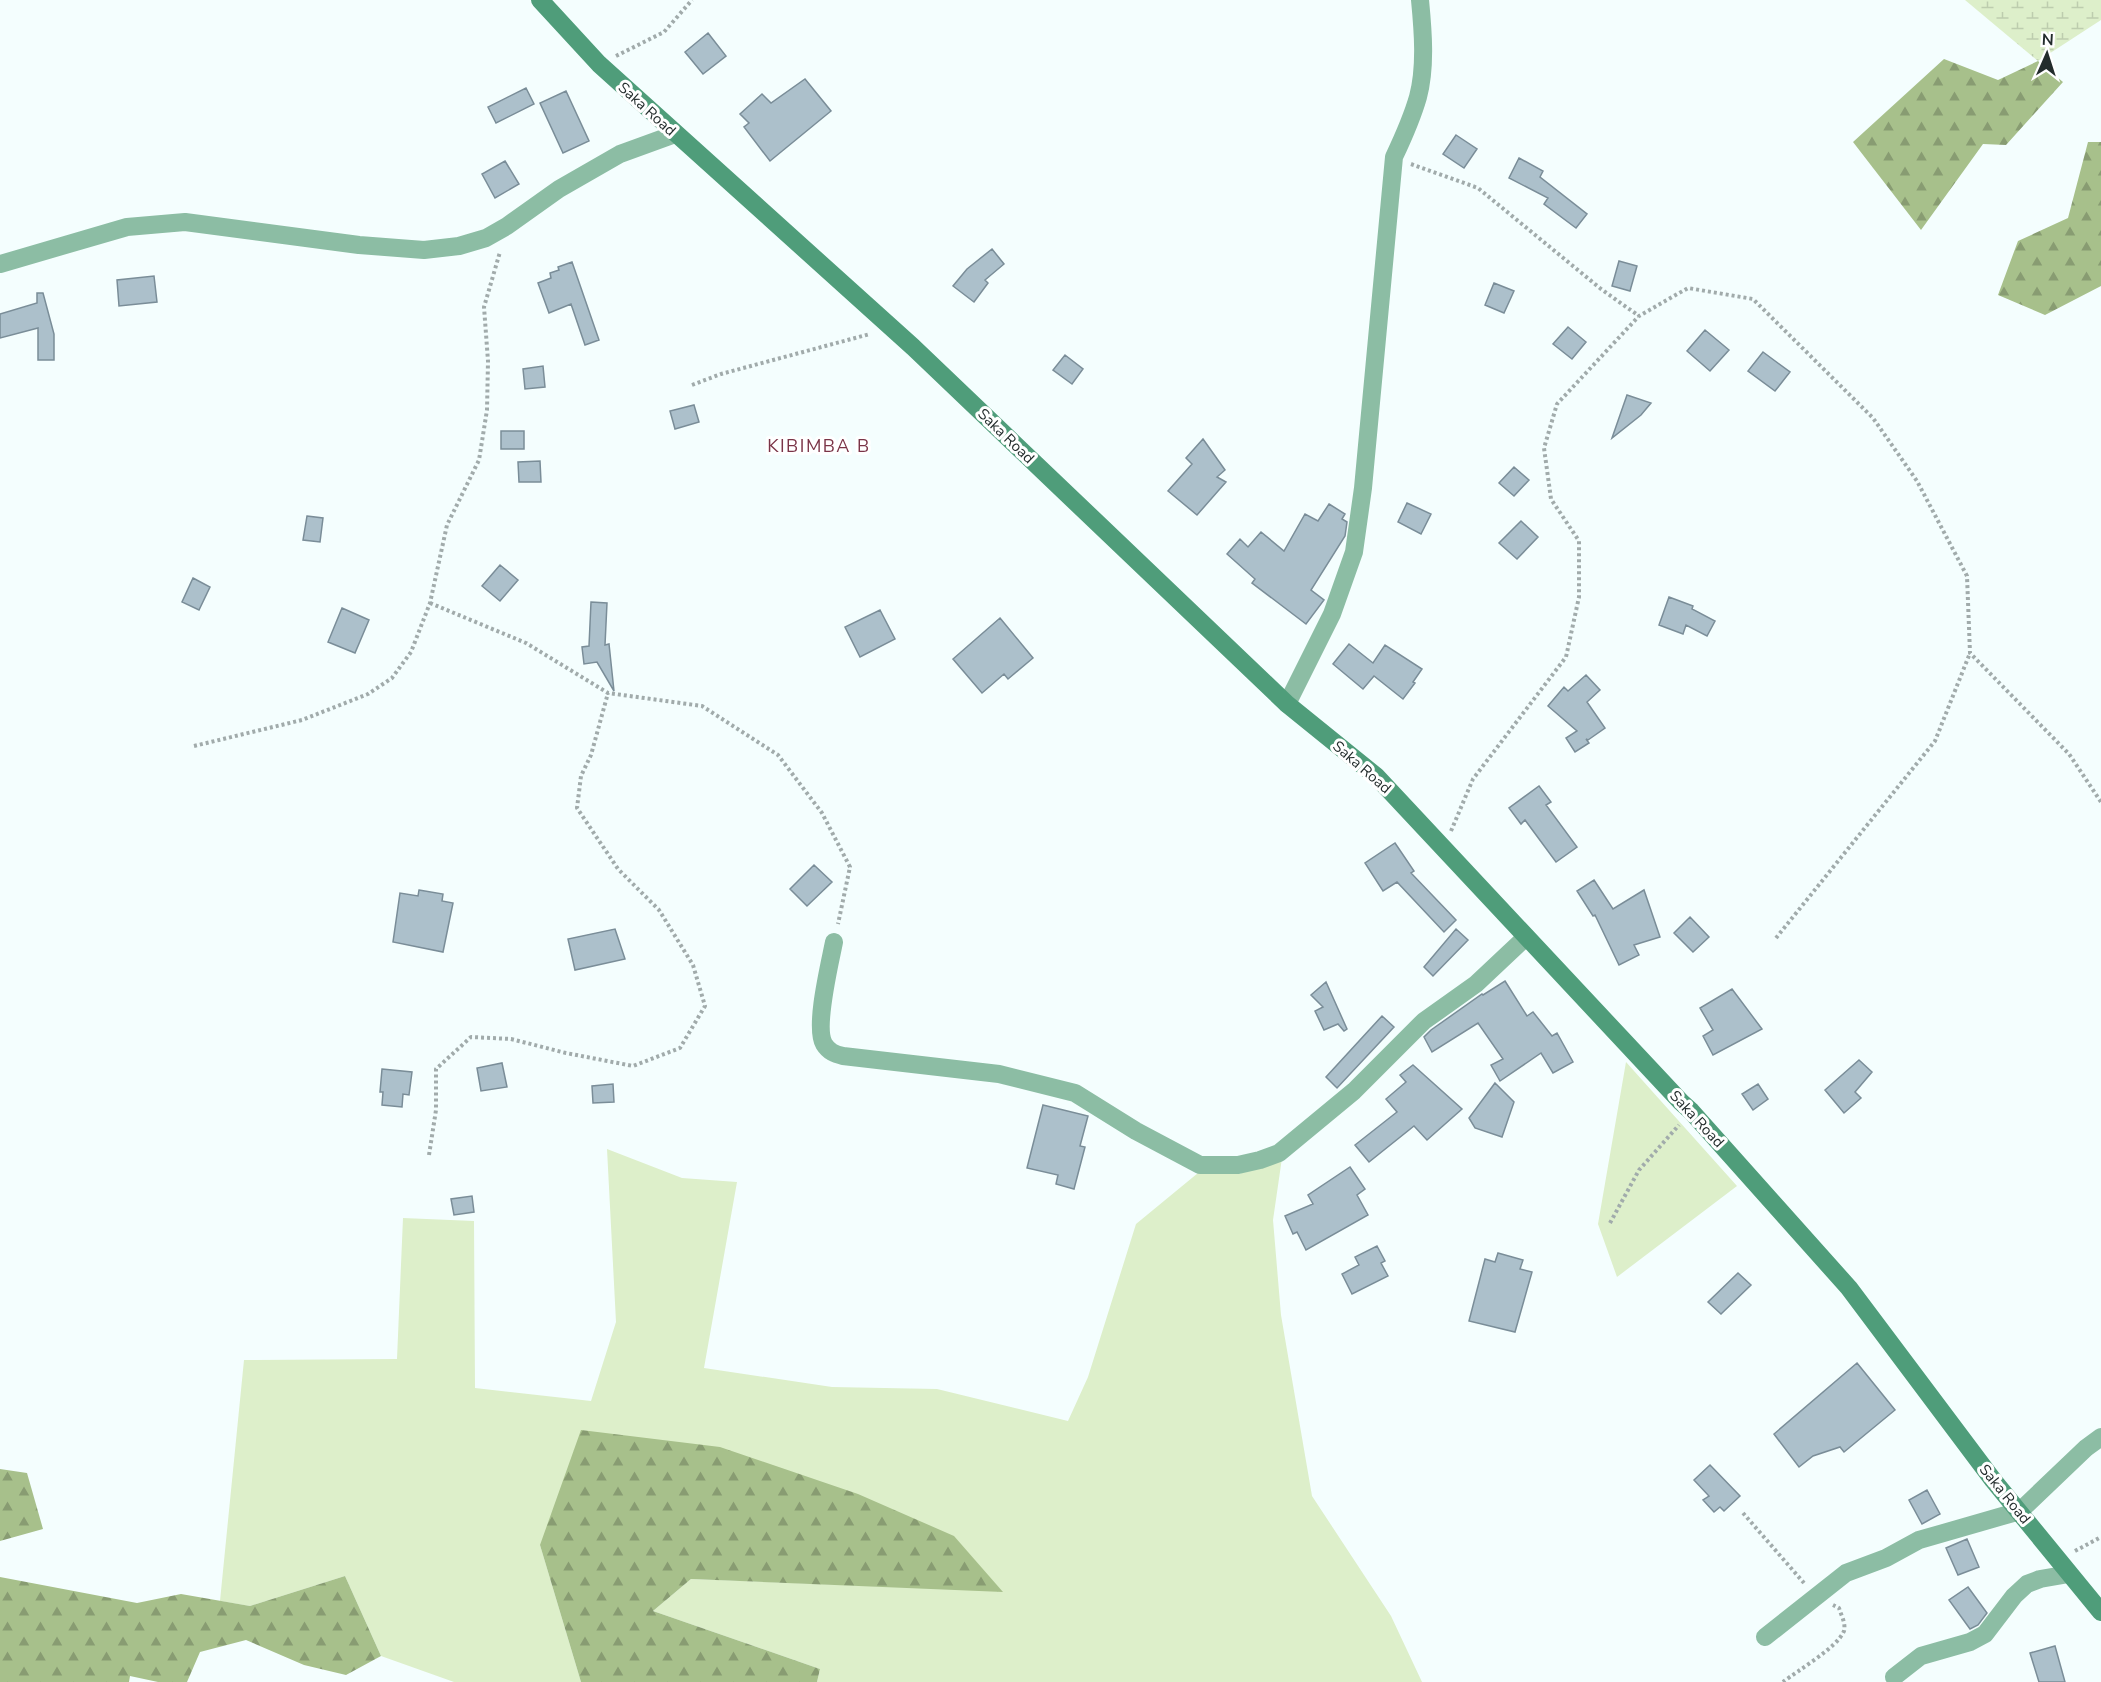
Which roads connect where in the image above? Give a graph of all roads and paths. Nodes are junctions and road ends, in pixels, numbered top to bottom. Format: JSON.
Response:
{"nodes":[{"id":1,"x":540,"y":0,"type":"edge"},
{"id":2,"x":692,"y":0,"type":"edge"},
{"id":3,"x":1420,"y":0,"type":"edge"},
{"id":4,"x":599,"y":64,"type":"junction"},
{"id":5,"x":675,"y":134,"type":"junction"},
{"id":6,"x":1394,"y":157,"type":"junction"},
{"id":7,"x":507,"y":226,"type":"junction"},
{"id":8,"x":0,"y":264,"type":"edge"},
{"id":9,"x":1639,"y":316,"type":"junction"},
{"id":10,"x":892,"y":329,"type":"junction"},
{"id":11,"x":692,"y":385,"type":"dead end"},
{"id":12,"x":430,"y":603,"type":"junction"},
{"id":13,"x":1970,"y":653,"type":"junction"},
{"id":14,"x":608,"y":693,"type":"junction"},
{"id":15,"x":1287,"y":704,"type":"junction"},
{"id":16,"x":194,"y":746,"type":"dead end"},
{"id":17,"x":2101,"y":802,"type":"edge"},
{"id":18,"x":1444,"y":848,"type":"junction"},
{"id":19,"x":1526,"y":937,"type":"junction"},
{"id":20,"x":1776,"y":939,"type":"dead end"},
{"id":21,"x":834,"y":942,"type":"joint"},
{"id":22,"x":1691,"y":1111,"type":"junction"},
{"id":23,"x":429,"y":1155,"type":"dead end"},
{"id":24,"x":1610,"y":1223,"type":"dead end"},
{"id":25,"x":2101,"y":1437,"type":"edge"},
{"id":26,"x":2020,"y":1511,"type":"junction"},
{"id":27,"x":1743,"y":1513,"type":"dead end"},
{"id":28,"x":2101,"y":1537,"type":"edge"},
{"id":29,"x":2064,"y":1567,"type":"junction"},
{"id":30,"x":1815,"y":1596,"type":"junction"},
{"id":31,"x":2101,"y":1612,"type":"edge"},
{"id":32,"x":1765,"y":1638,"type":"dead end"},
{"id":33,"x":1894,"y":1677,"type":"dead end"},
{"id":34,"x":1782,"y":1682,"type":"edge"}],
"edges":[{"from":1,"to":4,"type":"main road","name":"Saka Road"},
{"from":2,"to":4,"type":"path"},
{"from":3,"to":6,"type":"street"},
{"from":4,"to":5,"type":"main road","name":"Saka Road"},
{"from":5,"to":7,"type":"street"},
{"from":5,"to":10,"type":"main road","name":"Saka Road"},
{"from":6,"to":9,"type":"path"},
{"from":6,"to":15,"type":"street"},
{"from":7,"to":8,"type":"street"},
{"from":7,"to":12,"type":"path"},
{"from":9,"to":13,"type":"path"},
{"from":9,"to":18,"type":"path"},
{"from":10,"to":11,"type":"path"},
{"from":10,"to":15,"type":"main road","name":"Saka Road"},
{"from":12,"to":14,"type":"path"},
{"from":12,"to":16,"type":"path"},
{"from":13,"to":17,"type":"path"},
{"from":13,"to":20,"type":"path"},
{"from":14,"to":21,"type":"path"},
{"from":14,"to":23,"type":"path"},
{"from":15,"to":18,"type":"main road","name":"Saka Road"},
{"from":18,"to":19,"type":"main road","name":"Saka Road"},
{"from":19,"to":21,"type":"street"},
{"from":19,"to":22,"type":"main road","name":"Saka Road"},
{"from":22,"to":24,"type":"path"},
{"from":22,"to":26,"type":"main road","name":"Saka Road"},
{"from":25,"to":26,"type":"street"},
{"from":26,"to":29,"type":"main road","name":"Saka Road"},
{"from":26,"to":30,"type":"street"},
{"from":27,"to":30,"type":"path"},
{"from":28,"to":29,"type":"path"},
{"from":29,"to":31,"type":"main road","name":"Saka Road"},
{"from":29,"to":33,"type":"street"},
{"from":30,"to":32,"type":"street"},
{"from":30,"to":34,"type":"path"}]}
